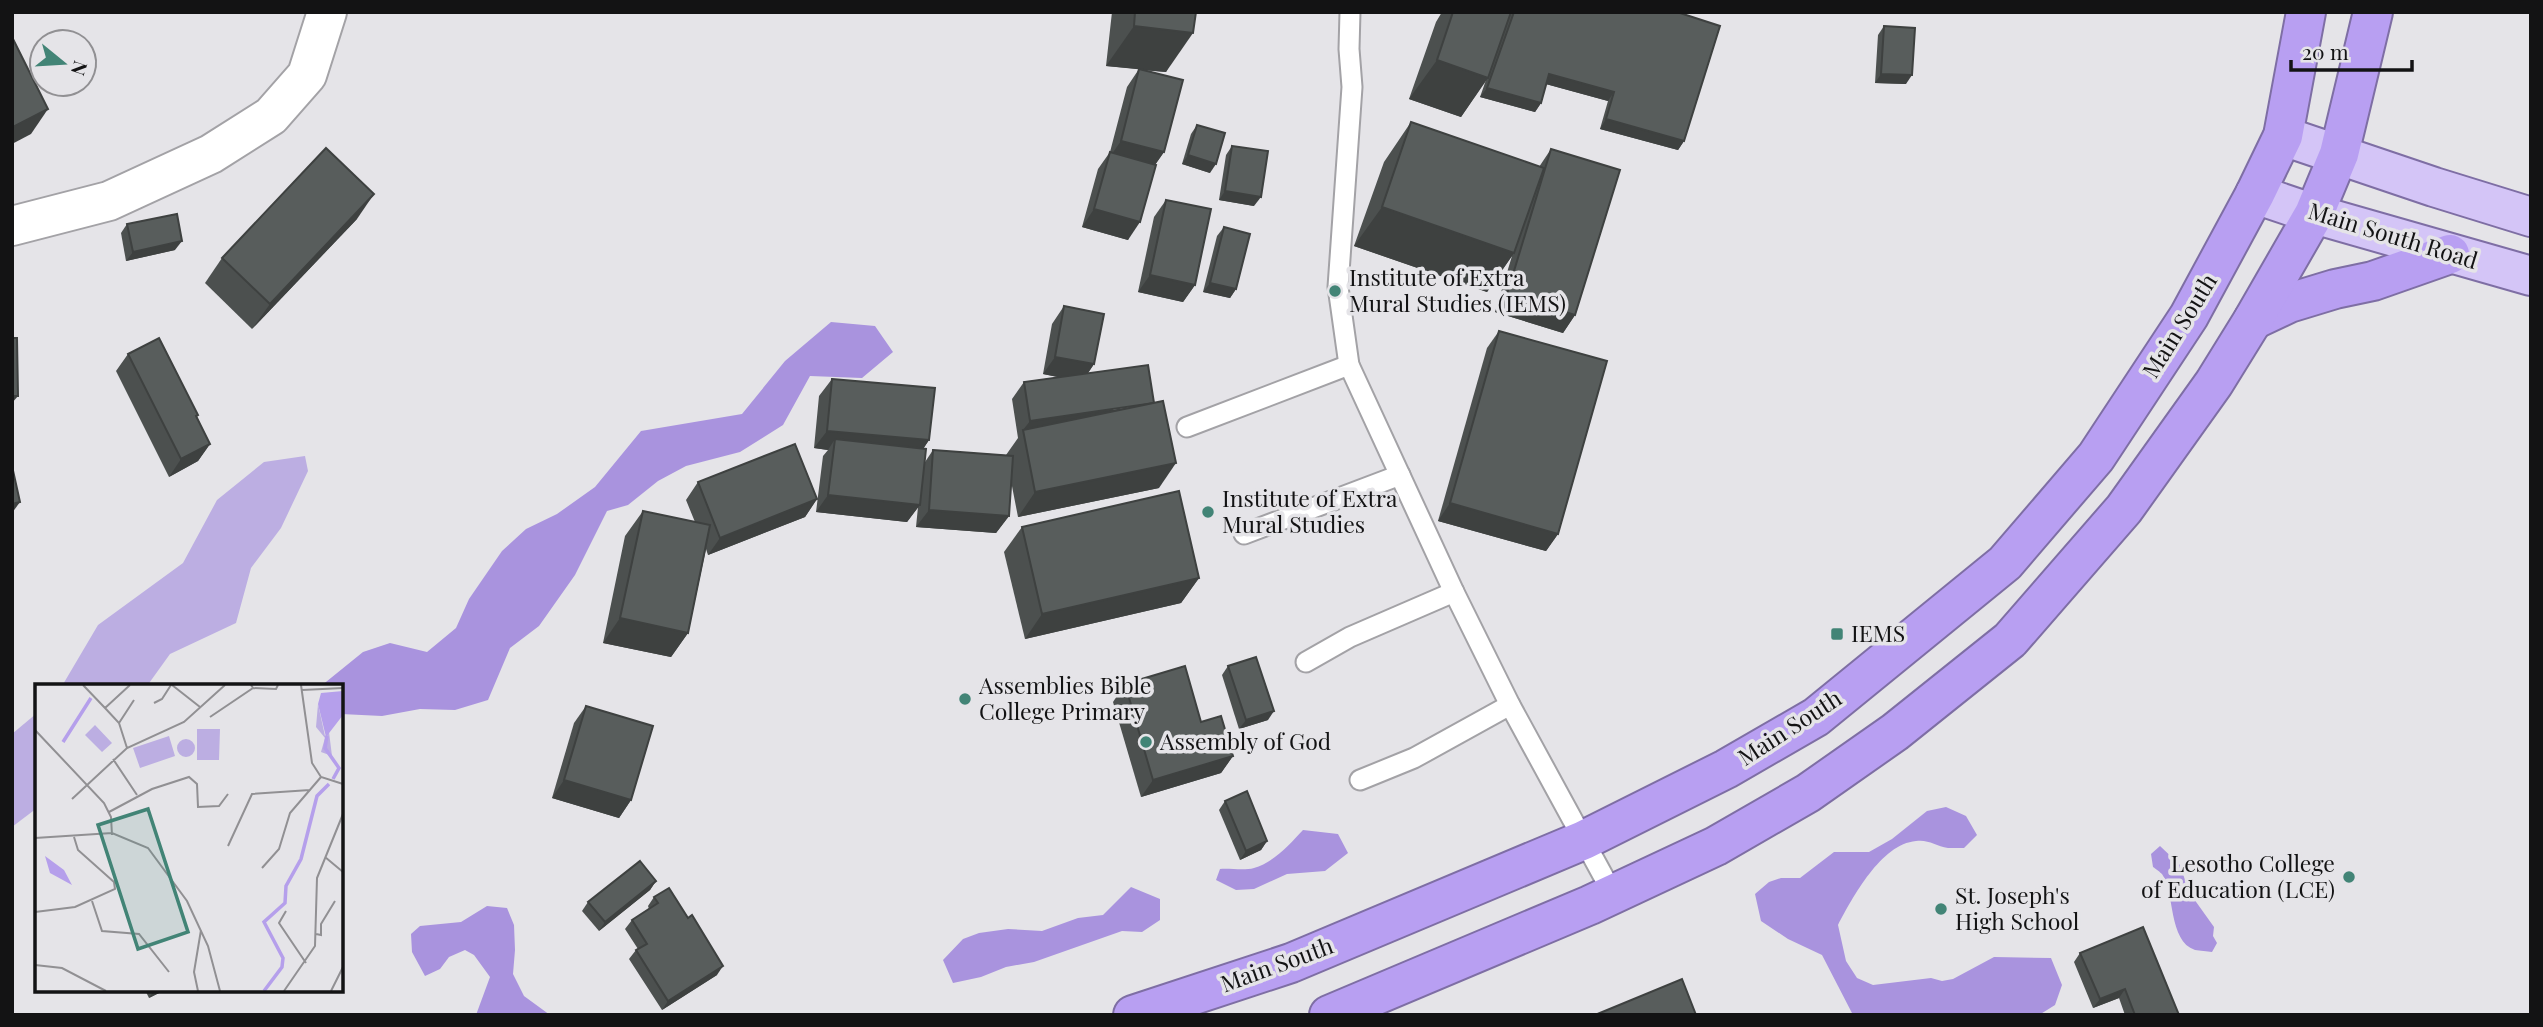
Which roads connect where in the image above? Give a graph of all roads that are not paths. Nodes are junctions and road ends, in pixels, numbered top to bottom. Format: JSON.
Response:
{"nodes":[{"id":1,"x":327,"y":12,"type":"edge"},
{"id":2,"x":1350,"y":12,"type":"edge"},
{"id":3,"x":2306,"y":12,"type":"edge"},
{"id":4,"x":2373,"y":12,"type":"edge"},
{"id":5,"x":2283,"y":136,"type":"junction"},
{"id":6,"x":2339,"y":154,"type":"junction"},
{"id":7,"x":2256,"y":194,"type":"junction"},
{"id":8,"x":2314,"y":214,"type":"junction"},
{"id":9,"x":2531,"y":217,"type":"edge"},
{"id":10,"x":12,"y":226,"type":"edge"},
{"id":11,"x":2450,"y":254,"type":"junction"},
{"id":12,"x":2531,"y":276,"type":"edge"},
{"id":13,"x":2253,"y":320,"type":"junction"},
{"id":14,"x":1349,"y":365,"type":"junction"},
{"id":15,"x":1187,"y":427,"type":"dead end"},
{"id":16,"x":1400,"y":475,"type":"junction"},
{"id":17,"x":1244,"y":534,"type":"dead end"},
{"id":18,"x":1454,"y":592,"type":"junction"},
{"id":19,"x":1306,"y":662,"type":"dead end"},
{"id":20,"x":1510,"y":705,"type":"junction"},
{"id":21,"x":1360,"y":780,"type":"dead end"},
{"id":22,"x":1584,"y":840,"type":"junction"},
{"id":23,"x":1613,"y":894,"type":"junction"},
{"id":24,"x":1133,"y":1015,"type":"edge"},
{"id":25,"x":1329,"y":1015,"type":"edge"}],
"edges":[{"from":1,"to":10,"type":"street"},
{"from":2,"to":14,"type":"lane"},
{"from":3,"to":5,"type":"highway","name":"Main South"},
{"from":4,"to":6,"type":"highway"},
{"from":5,"to":6,"type":"main road"},
{"from":5,"to":7,"type":"highway","name":"Main South"},
{"from":6,"to":8,"type":"highway"},
{"from":6,"to":9,"type":"main road"},
{"from":7,"to":8,"type":"main road","name":"Main South Road"},
{"from":7,"to":22,"type":"highway","name":"Main South"},
{"from":8,"to":11,"type":"main road","name":"Main South Road"},
{"from":8,"to":13,"type":"highway"},
{"from":11,"to":12,"type":"main road","name":"Main South Road"},
{"from":11,"to":13,"type":"highway"},
{"from":13,"to":23,"type":"highway"},
{"from":14,"to":15,"type":"lane"},
{"from":14,"to":16,"type":"lane"},
{"from":16,"to":17,"type":"lane"},
{"from":16,"to":18,"type":"lane"},
{"from":18,"to":19,"type":"lane"},
{"from":18,"to":20,"type":"lane"},
{"from":20,"to":21,"type":"lane"},
{"from":20,"to":22,"type":"lane"},
{"from":22,"to":23,"type":"lane"},
{"from":22,"to":24,"type":"highway","name":"Main South"},
{"from":23,"to":25,"type":"highway"}]}
